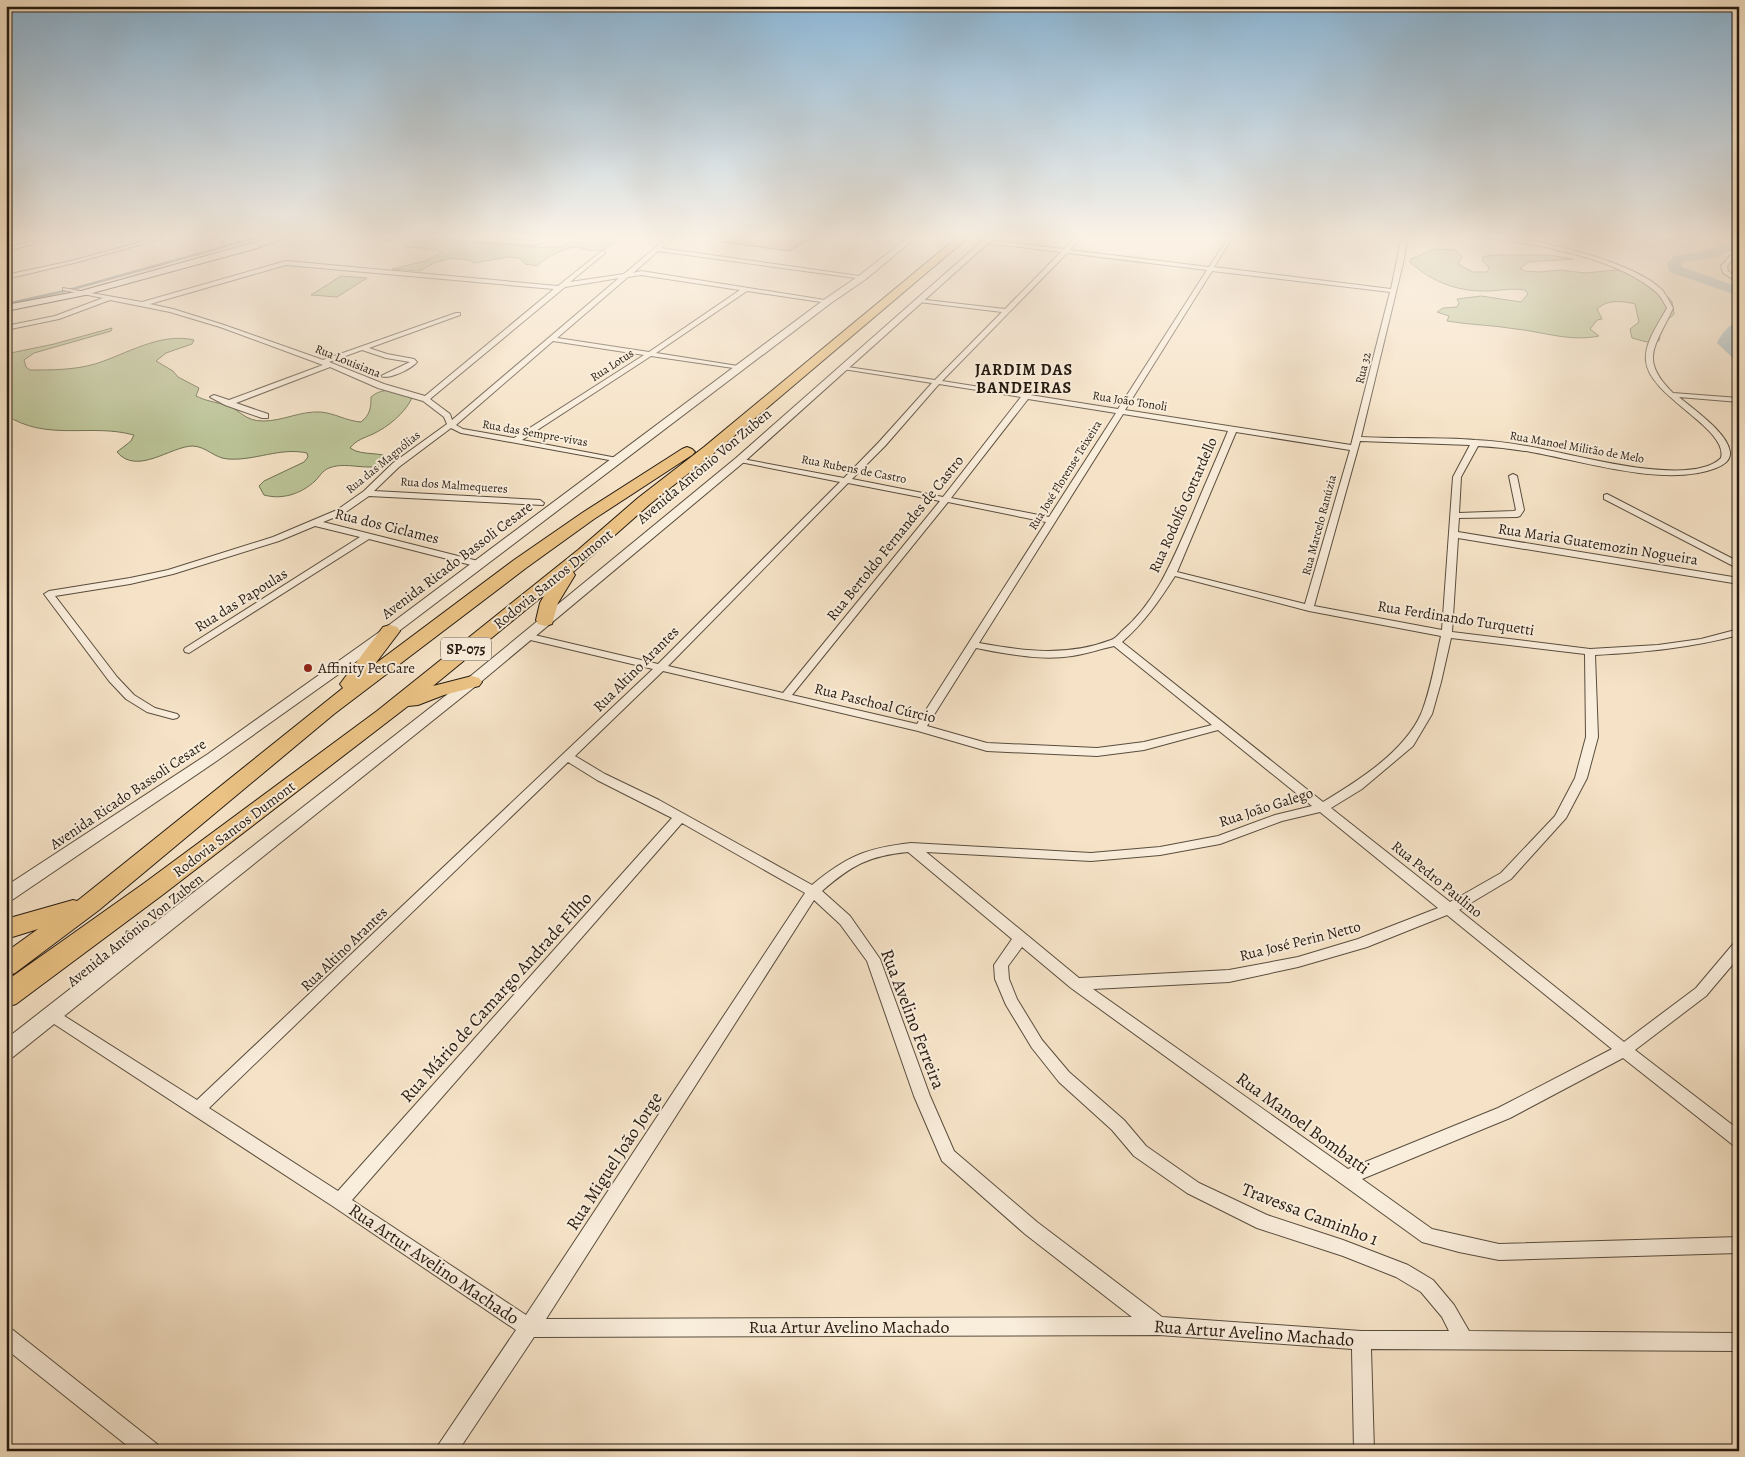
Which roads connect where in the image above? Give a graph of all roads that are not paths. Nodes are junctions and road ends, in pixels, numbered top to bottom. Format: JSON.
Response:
{"nodes":[{"id":1,"x":30,"y":303,"type":"edge"},
{"id":2,"x":96,"y":303,"type":"edge"},
{"id":3,"x":138,"y":303,"type":"edge"},
{"id":4,"x":147,"y":303,"type":"edge"},
{"id":5,"x":543,"y":303,"type":"edge"},
{"id":6,"x":594,"y":303,"type":"edge"},
{"id":7,"x":725,"y":303,"type":"edge"},
{"id":8,"x":825,"y":303,"type":"edge"},
{"id":9,"x":868,"y":303,"type":"edge"},
{"id":10,"x":883,"y":303,"type":"edge"},
{"id":11,"x":916,"y":303,"type":"edge"},
{"id":12,"x":943,"y":303,"type":"edge"},
{"id":13,"x":1014,"y":303,"type":"edge"},
{"id":14,"x":1188,"y":303,"type":"edge"},
{"id":15,"x":1390,"y":303,"type":"edge"},
{"id":16,"x":1669,"y":303,"type":"edge"},
{"id":17,"x":144,"y":304,"type":"junction"},
{"id":18,"x":6,"y":308,"type":"edge"},
{"id":19,"x":1006,"y":311,"type":"junction"},
{"id":20,"x":458,"y":314,"type":"dead end"},
{"id":21,"x":6,"y":328,"type":"edge"},
{"id":22,"x":554,"y":339,"type":"junction"},
{"id":23,"x":362,"y":348,"type":"junction"},
{"id":24,"x":650,"y":354,"type":"junction"},
{"id":25,"x":326,"y":364,"type":"junction"},
{"id":26,"x":843,"y":367,"type":"junction"},
{"id":27,"x":738,"y":368,"type":"junction"},
{"id":28,"x":385,"y":376,"type":"dead end"},
{"id":29,"x":937,"y":382,"type":"junction"},
{"id":30,"x":1674,"y":395,"type":"junction"},
{"id":31,"x":1026,"y":396,"type":"junction"},
{"id":32,"x":214,"y":397,"type":"dead end"},
{"id":33,"x":426,"y":399,"type":"junction"},
{"id":34,"x":1739,"y":400,"type":"edge"},
{"id":35,"x":228,"y":403,"type":"junction"},
{"id":36,"x":1121,"y":411,"type":"junction"},
{"id":37,"x":264,"y":416,"type":"dead end"},
{"id":38,"x":451,"y":425,"type":"junction"},
{"id":39,"x":1233,"y":429,"type":"junction"},
{"id":40,"x":515,"y":441,"type":"junction"},
{"id":41,"x":1475,"y":442,"type":"junction"},
{"id":42,"x":1355,"y":443,"type":"junction"},
{"id":43,"x":617,"y":460,"type":"junction"},
{"id":44,"x":740,"y":460,"type":"junction"},
{"id":45,"x":1513,"y":476,"type":"dead end"},
{"id":46,"x":845,"y":481,"type":"junction"},
{"id":47,"x":367,"y":493,"type":"junction"},
{"id":48,"x":1607,"y":497,"type":"dead end"},
{"id":49,"x":946,"y":499,"type":"junction"},
{"id":50,"x":540,"y":503,"type":"dead end"},
{"id":51,"x":1454,"y":516,"type":"junction"},
{"id":52,"x":1052,"y":520,"type":"junction"},
{"id":53,"x":316,"y":523,"type":"junction"},
{"id":54,"x":1452,"y":534,"type":"junction"},
{"id":55,"x":368,"y":536,"type":"junction"},
{"id":56,"x":584,"y":554,"type":"junction"},
{"id":57,"x":479,"y":564,"type":"junction"},
{"id":58,"x":1739,"y":566,"type":"edge"},
{"id":59,"x":1172,"y":573,"type":"junction"},
{"id":60,"x":1739,"y":581,"type":"edge"},
{"id":61,"x":1309,"y":608,"type":"junction"},
{"id":62,"x":545,"y":620,"type":"junction"},
{"id":63,"x":390,"y":631,"type":"junction"},
{"id":64,"x":1739,"y":632,"type":"edge"},
{"id":65,"x":1447,"y":634,"type":"junction"},
{"id":66,"x":526,"y":636,"type":"junction"},
{"id":67,"x":1116,"y":642,"type":"junction"},
{"id":68,"x":974,"y":645,"type":"junction"},
{"id":69,"x":189,"y":650,"type":"dead end"},
{"id":70,"x":1590,"y":652,"type":"junction"},
{"id":71,"x":661,"y":667,"type":"junction"},
{"id":72,"x":472,"y":682,"type":"junction"},
{"id":73,"x":785,"y":696,"type":"junction"},
{"id":74,"x":327,"y":710,"type":"junction"},
{"id":75,"x":384,"y":715,"type":"junction"},
{"id":76,"x":173,"y":716,"type":"dead end"},
{"id":77,"x":1220,"y":726,"type":"junction"},
{"id":78,"x":920,"y":728,"type":"junction"},
{"id":79,"x":568,"y":757,"type":"junction"},
{"id":80,"x":1321,"y":808,"type":"junction"},
{"id":81,"x":680,"y":817,"type":"junction"},
{"id":82,"x":911,"y":847,"type":"junction"},
{"id":83,"x":813,"y":891,"type":"junction"},
{"id":84,"x":6,"y":895,"type":"edge"},
{"id":85,"x":90,"y":904,"type":"junction"},
{"id":86,"x":1449,"y":909,"type":"junction"},
{"id":87,"x":6,"y":929,"type":"edge"},
{"id":88,"x":1020,"y":939,"type":"junction"},
{"id":89,"x":1739,"y":947,"type":"edge"},
{"id":90,"x":6,"y":966,"type":"edge"},
{"id":91,"x":1076,"y":984,"type":"junction"},
{"id":92,"x":6,"y":996,"type":"edge"},
{"id":93,"x":53,"y":1016,"type":"junction"},
{"id":94,"x":1624,"y":1050,"type":"junction"},
{"id":95,"x":6,"y":1051,"type":"edge"},
{"id":96,"x":197,"y":1110,"type":"junction"},
{"id":97,"x":1739,"y":1140,"type":"edge"},
{"id":98,"x":1345,"y":1178,"type":"junction"},
{"id":99,"x":340,"y":1201,"type":"junction"},
{"id":100,"x":1739,"y":1245,"type":"edge"},
{"id":101,"x":1159,"y":1326,"type":"junction"},
{"id":102,"x":528,"y":1328,"type":"junction"},
{"id":103,"x":6,"y":1337,"type":"edge"},
{"id":104,"x":1361,"y":1340,"type":"junction"},
{"id":105,"x":1464,"y":1340,"type":"junction"},
{"id":106,"x":1739,"y":1342,"type":"edge"},
{"id":107,"x":143,"y":1449,"type":"edge"},
{"id":108,"x":446,"y":1451,"type":"edge"},
{"id":109,"x":1364,"y":1451,"type":"edge"}],
"edges":[{"from":1,"to":18,"type":"main road"},
{"from":2,"to":21,"type":"street"},
{"from":3,"to":17,"type":"street","name":"Rua Louisiana"},
{"from":4,"to":17,"type":"street"},
{"from":5,"to":33,"type":"street"},
{"from":6,"to":22,"type":"street","name":"Rua das Magnólias"},
{"from":7,"to":24,"type":"street","name":"Rua Lotus"},
{"from":8,"to":27,"type":"street","name":"Avenida Ricado Bassoli Cesare"},
{"from":9,"to":74,"type":"highway","name":"Rodovia Santos Dumont","number":"SP-075"},
{"from":10,"to":56,"type":"highway","name":"Rodovia Santos Dumont","number":"SP-075"},
{"from":11,"to":26,"type":"street","name":"Avenida Antônio Von Zuben"},
{"from":12,"to":19,"type":"street"},
{"from":13,"to":19,"type":"street","name":"Rua Altino Arantes"},
{"from":14,"to":36,"type":"street","name":"Rua José Florense Teixeira"},
{"from":15,"to":42,"type":"street","name":"Rua 32"},
{"from":16,"to":30,"type":"street","name":"Rua Manoel Militão de Melo"},
{"from":17,"to":25,"type":"street","name":"Rua Louisiana"},
{"from":19,"to":29,"type":"street","name":"Rua Altino Arantes"},
{"from":20,"to":23,"type":"street"},
{"from":22,"to":24,"type":"street"},
{"from":22,"to":38,"type":"street","name":"Rua das Magnólias"},
{"from":23,"to":25,"type":"street"},
{"from":23,"to":28,"type":"street"},
{"from":24,"to":27,"type":"street"},
{"from":24,"to":40,"type":"street","name":"Rua Lotus"},
{"from":25,"to":33,"type":"street","name":"Rua Louisiana"},
{"from":25,"to":35,"type":"street"},
{"from":26,"to":29,"type":"street","name":"Rua João Tonoli"},
{"from":26,"to":44,"type":"street","name":"Avenida Antônio Von Zuben"},
{"from":27,"to":43,"type":"street","name":"Avenida Ricado Bassoli Cesare"},
{"from":29,"to":31,"type":"street","name":"Rua João Tonoli"},
{"from":29,"to":46,"type":"street","name":"Rua Altino Arantes"},
{"from":30,"to":34,"type":"street"},
{"from":30,"to":41,"type":"street","name":"Rua Manoel Militão de Melo"},
{"from":31,"to":36,"type":"street","name":"Rua João Tonoli"},
{"from":31,"to":49,"type":"street","name":"Rua Bertoldo Fernandes de Castro"},
{"from":32,"to":35,"type":"street"},
{"from":33,"to":38,"type":"street","name":"Rua Louisiana"},
{"from":35,"to":37,"type":"street"},
{"from":36,"to":39,"type":"street","name":"Rua João Tonoli"},
{"from":36,"to":52,"type":"street","name":"Rua José Florense Teixeira"},
{"from":38,"to":40,"type":"street","name":"Rua das Sempre-vivas"},
{"from":38,"to":47,"type":"street","name":"Rua das Magnólias"},
{"from":39,"to":42,"type":"street","name":"Rua João Tonoli"},
{"from":39,"to":59,"type":"street","name":"Rua Rodolfo Gottardello"},
{"from":40,"to":43,"type":"street","name":"Rua das Sempre-vivas"},
{"from":41,"to":42,"type":"street","name":"Rua Manoel Militão de Melo"},
{"from":41,"to":51,"type":"street","name":"Rua João Galego"},
{"from":42,"to":61,"type":"street","name":"Rua Marcelo Ranúzia"},
{"from":43,"to":57,"type":"street","name":"Avenida Ricado Bassoli Cesare"},
{"from":44,"to":46,"type":"street","name":"Rua Rubens de Castro"},
{"from":44,"to":62,"type":"street","name":"Avenida Antônio Von Zuben"},
{"from":45,"to":51,"type":"street"},
{"from":46,"to":49,"type":"street","name":"Rua Rubens de Castro"},
{"from":46,"to":71,"type":"street","name":"Rua Altino Arantes"},
{"from":47,"to":50,"type":"street","name":"Rua dos Malmequeres"},
{"from":47,"to":53,"type":"street","name":"Rua das Magnólias"},
{"from":48,"to":58,"type":"street"},
{"from":49,"to":52,"type":"street","name":"Rua Rubens de Castro"},
{"from":49,"to":73,"type":"street","name":"Rua Bertoldo Fernandes de Castro"},
{"from":51,"to":54,"type":"street","name":"Rua João Galego"},
{"from":52,"to":68,"type":"street","name":"Rua José Florense Teixeira"},
{"from":53,"to":55,"type":"street","name":"Rua dos Ciclames"},
{"from":53,"to":76,"type":"street","name":"Rua das Magnólias"},
{"from":54,"to":60,"type":"street","name":"Rua Maria Guatemozin Nogueira"},
{"from":54,"to":65,"type":"street","name":"Rua João Galego"},
{"from":55,"to":57,"type":"street","name":"Rua dos Ciclames"},
{"from":55,"to":69,"type":"street","name":"Rua das Papoulas"},
{"from":56,"to":62,"type":"highway"},
{"from":56,"to":75,"type":"highway","name":"Rodovia Santos Dumont","number":"SP-075"},
{"from":57,"to":63,"type":"street","name":"Avenida Ricado Bassoli Cesare"},
{"from":59,"to":61,"type":"street","name":"Rua Ferdinando Turquetti"},
{"from":59,"to":67,"type":"street","name":"Rua Rodolfo Gottardello"},
{"from":61,"to":65,"type":"street","name":"Rua Ferdinando Turquetti"},
{"from":62,"to":66,"type":"street","name":"Avenida Antônio Von Zuben"},
{"from":63,"to":74,"type":"highway"},
{"from":63,"to":84,"type":"street","name":"Avenida Ricado Bassoli Cesare"},
{"from":64,"to":70,"type":"street","name":"Rua Ferdinando Turquetti"},
{"from":65,"to":70,"type":"street","name":"Rua Ferdinando Turquetti"},
{"from":65,"to":80,"type":"street","name":"Rua João Galego"},
{"from":66,"to":71,"type":"street","name":"Rua Paschoal Cúrcio"},
{"from":66,"to":72,"type":"street","name":"Avenida Antônio Von Zuben"},
{"from":67,"to":68,"type":"street","name":"Rua Rodolfo Gottardello"},
{"from":67,"to":77,"type":"street","name":"Rua Pedro Paulino"},
{"from":68,"to":78,"type":"street","name":"Rua José Florense Teixeira"},
{"from":70,"to":86,"type":"street","name":"Rua José Perin Netto"},
{"from":71,"to":73,"type":"street","name":"Rua Paschoal Cúrcio"},
{"from":71,"to":79,"type":"street","name":"Rua Altino Arantes"},
{"from":72,"to":75,"type":"highway"},
{"from":72,"to":93,"type":"street","name":"Avenida Antônio Von Zuben"},
{"from":73,"to":78,"type":"street","name":"Rua Paschoal Cúrcio"},
{"from":74,"to":85,"type":"highway","name":"Rodovia Santos Dumont","number":"SP-075"},
{"from":75,"to":92,"type":"highway","name":"Rodovia Santos Dumont","number":"SP-075"},
{"from":77,"to":78,"type":"street","name":"Rua Paschoal Cúrcio"},
{"from":77,"to":80,"type":"street","name":"Rua Pedro Paulino"},
{"from":79,"to":81,"type":"street","name":"Rua Avelino Ferreira"},
{"from":79,"to":96,"type":"street","name":"Rua Altino Arantes"},
{"from":80,"to":82,"type":"street","name":"Rua João Galego"},
{"from":80,"to":86,"type":"street","name":"Rua Pedro Paulino"},
{"from":81,"to":83,"type":"street","name":"Rua Avelino Ferreira"},
{"from":81,"to":99,"type":"street","name":"Rua Mário de Camargo Andrade Filho"},
{"from":82,"to":83,"type":"street","name":"Rua João Galego"},
{"from":82,"to":88,"type":"street","name":"Rua Manoel Bombatti"},
{"from":83,"to":101,"type":"street","name":"Rua Avelino Ferreira"},
{"from":83,"to":102,"type":"street","name":"Rua Miguel João Jorge"},
{"from":85,"to":87,"type":"highway"},
{"from":85,"to":90,"type":"highway","name":"Rodovia Santos Dumont","number":"SP-075"},
{"from":86,"to":91,"type":"street","name":"Rua José Perin Netto"},
{"from":86,"to":94,"type":"street","name":"Rua Pedro Paulino"},
{"from":88,"to":91,"type":"street","name":"Rua Manoel Bombatti"},
{"from":88,"to":105,"type":"street","name":"Travessa Caminho 1"},
{"from":89,"to":94,"type":"street"},
{"from":91,"to":98,"type":"street","name":"Rua Manoel Bombatti"},
{"from":93,"to":95,"type":"street","name":"Avenida Antônio Von Zuben"},
{"from":93,"to":96,"type":"street","name":"Rua Artur Avelino Machado"},
{"from":94,"to":97,"type":"street","name":"Rua Pedro Paulino"},
{"from":94,"to":98,"type":"street"},
{"from":96,"to":99,"type":"street","name":"Rua Artur Avelino Machado"},
{"from":98,"to":100,"type":"street","name":"Rua Manoel Bombatti"},
{"from":99,"to":102,"type":"street","name":"Rua Artur Avelino Machado"},
{"from":101,"to":102,"type":"street","name":"Rua Artur Avelino Machado"},
{"from":101,"to":104,"type":"street","name":"Rua Artur Avelino Machado"},
{"from":102,"to":108,"type":"street","name":"Rua Miguel João Jorge"},
{"from":103,"to":107,"type":"street"},
{"from":104,"to":105,"type":"street","name":"Rua Artur Avelino Machado"},
{"from":104,"to":109,"type":"street"},
{"from":105,"to":106,"type":"street","name":"Rua Artur Avelino Machado"}]}
